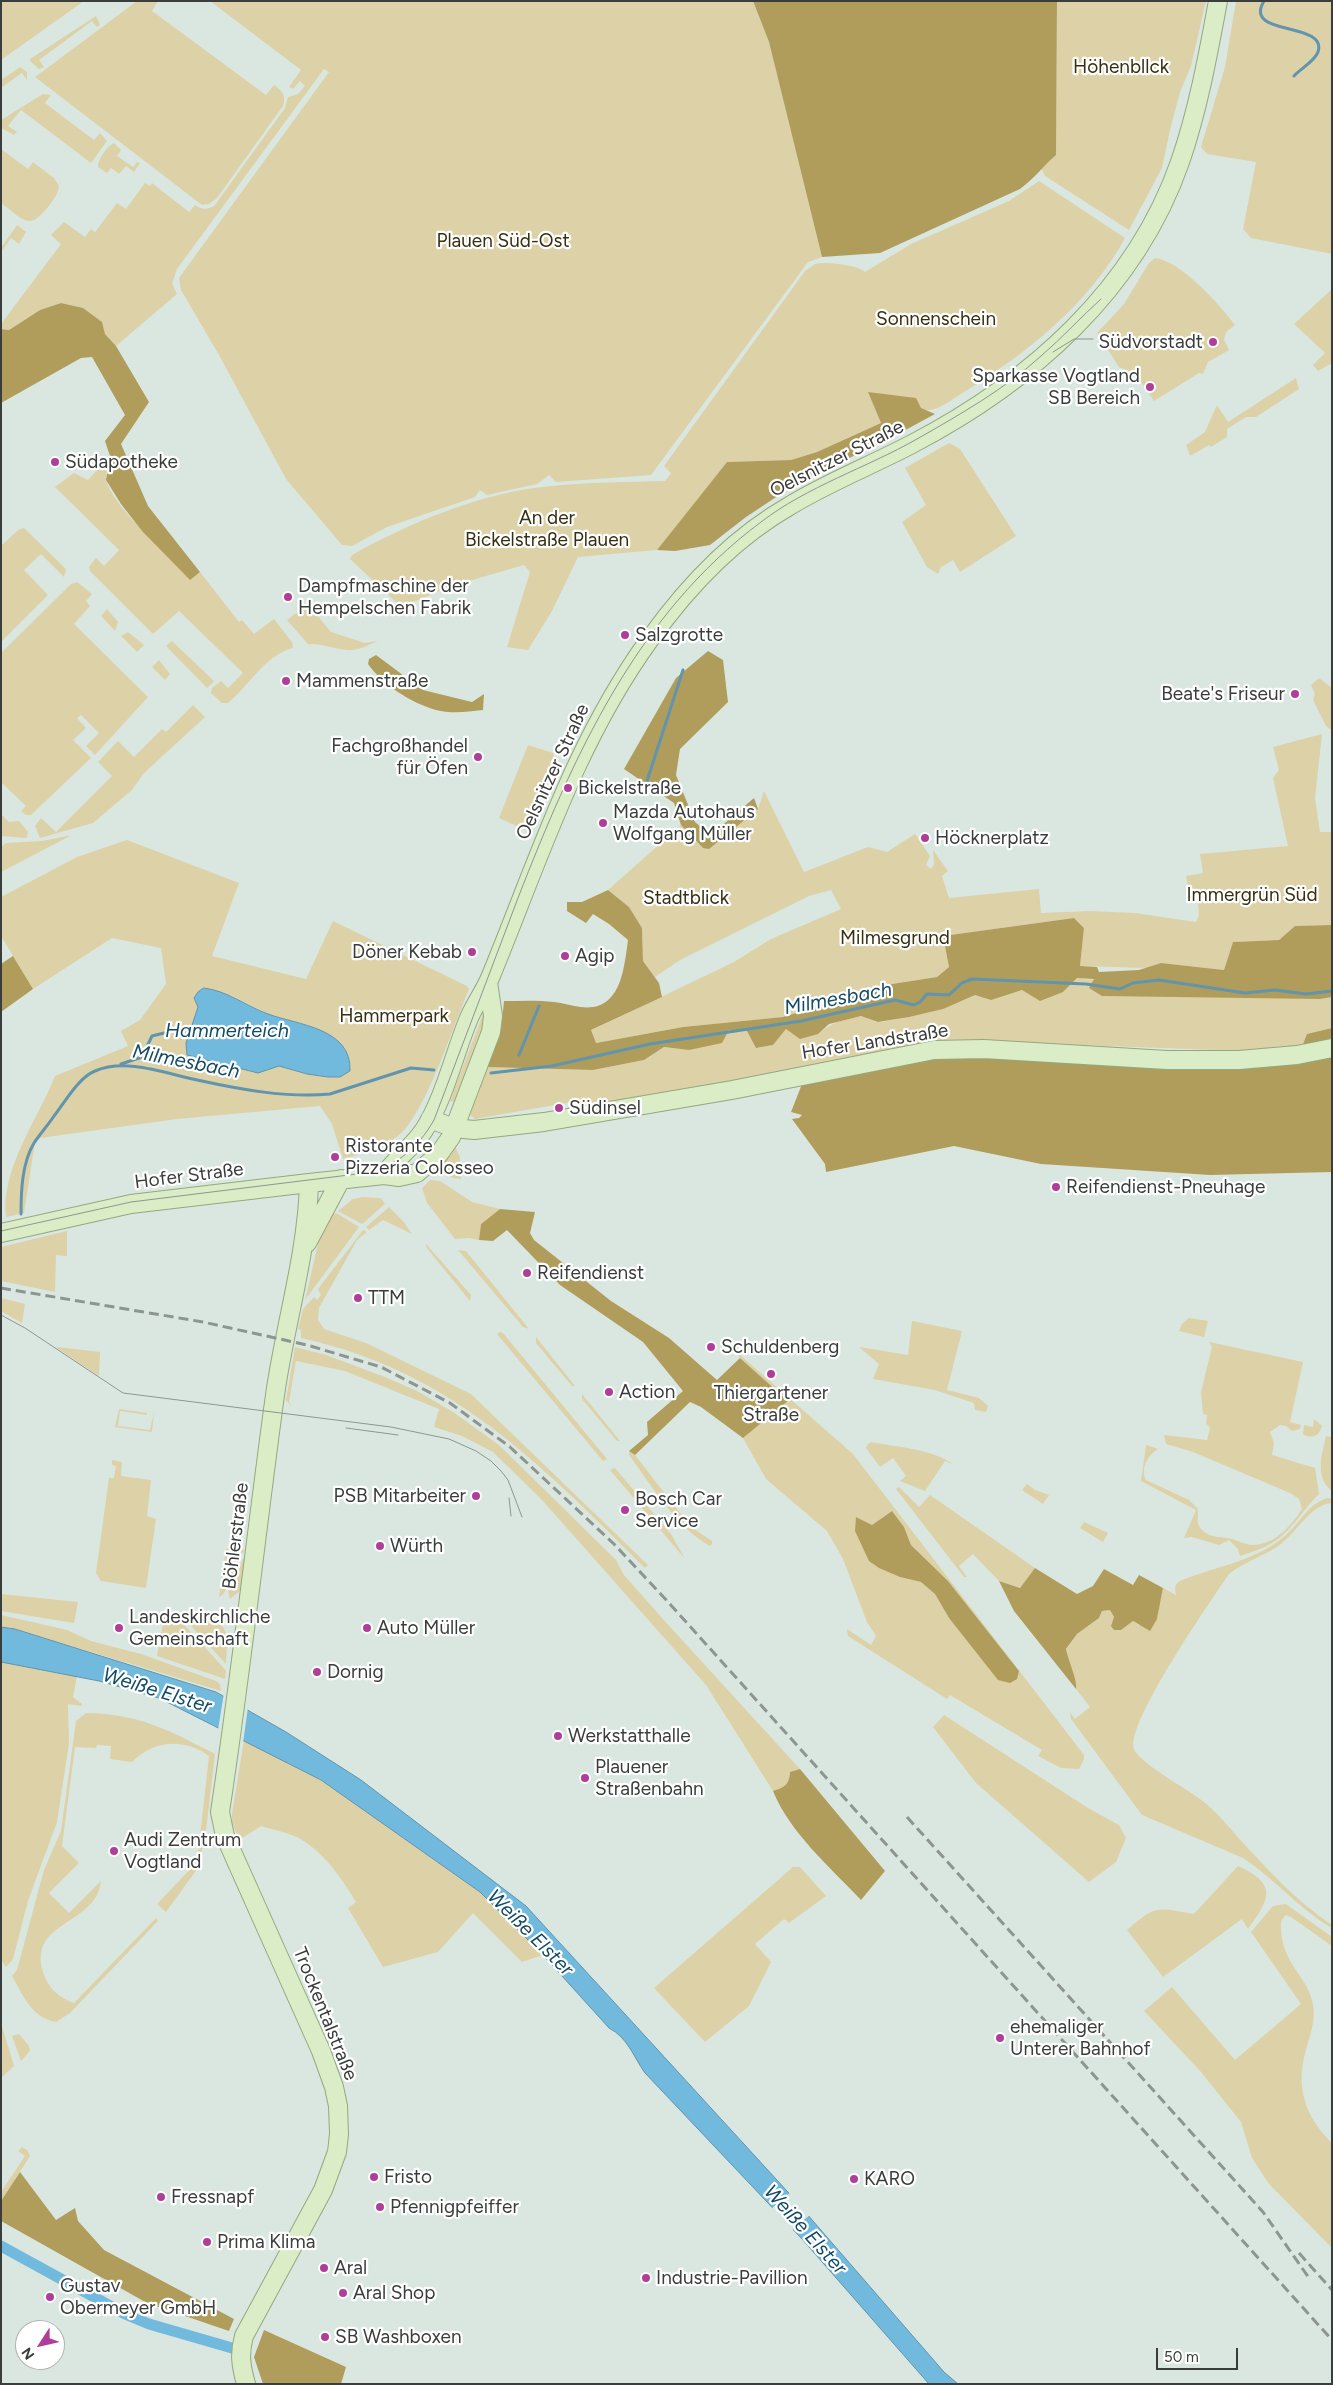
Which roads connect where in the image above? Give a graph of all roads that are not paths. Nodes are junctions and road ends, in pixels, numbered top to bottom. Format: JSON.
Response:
{"nodes":[{"id":1,"x":1218,"y":1,"type":"edge"},
{"id":2,"x":488,"y":982,"type":"junction"},
{"id":3,"x":1332,"y":1048,"type":"edge"},
{"id":4,"x":430,"y":1119,"type":"junction"},
{"id":5,"x":454,"y":1128,"type":"junction"},
{"id":6,"x":384,"y":1175,"type":"junction"},
{"id":7,"x":341,"y":1179,"type":"junction"},
{"id":8,"x":309,"y":1182,"type":"junction"},
{"id":9,"x":1,"y":1233,"type":"edge"},
{"id":10,"x":303,"y":1250,"type":"junction"},
{"id":11,"x":233,"y":1856,"type":"joint"},
{"id":12,"x":244,"y":2377,"type":"edge"}],
"edges":[{"from":1,"to":2,"type":"main road","name":"Oelsnitzer Straße"},
{"from":2,"to":4,"type":"main road","name":"Oelsnitzer Straße"},
{"from":2,"to":5,"type":"main road","name":"Oelsnitzer Straße"},
{"from":3,"to":5,"type":"main road","name":"Hofer Landstraße"},
{"from":4,"to":5,"type":"main road","name":"Hofer Landstraße"},
{"from":4,"to":6,"type":"main road"},
{"from":5,"to":6,"type":"main road","name":"Hofer Straße"},
{"from":6,"to":7,"type":"main road","name":"Hofer Straße"},
{"from":7,"to":8,"type":"main road","name":"Hofer Straße"},
{"from":7,"to":10,"type":"main road","name":"Böhlerstraße"},
{"from":8,"to":9,"type":"main road","name":"Hofer Straße"},
{"from":8,"to":10,"type":"main road","name":"Böhlerstraße"},
{"from":10,"to":11,"type":"main road","name":"Böhlerstraße"},
{"from":11,"to":12,"type":"main road","name":"Trockentalstraße"}]}
